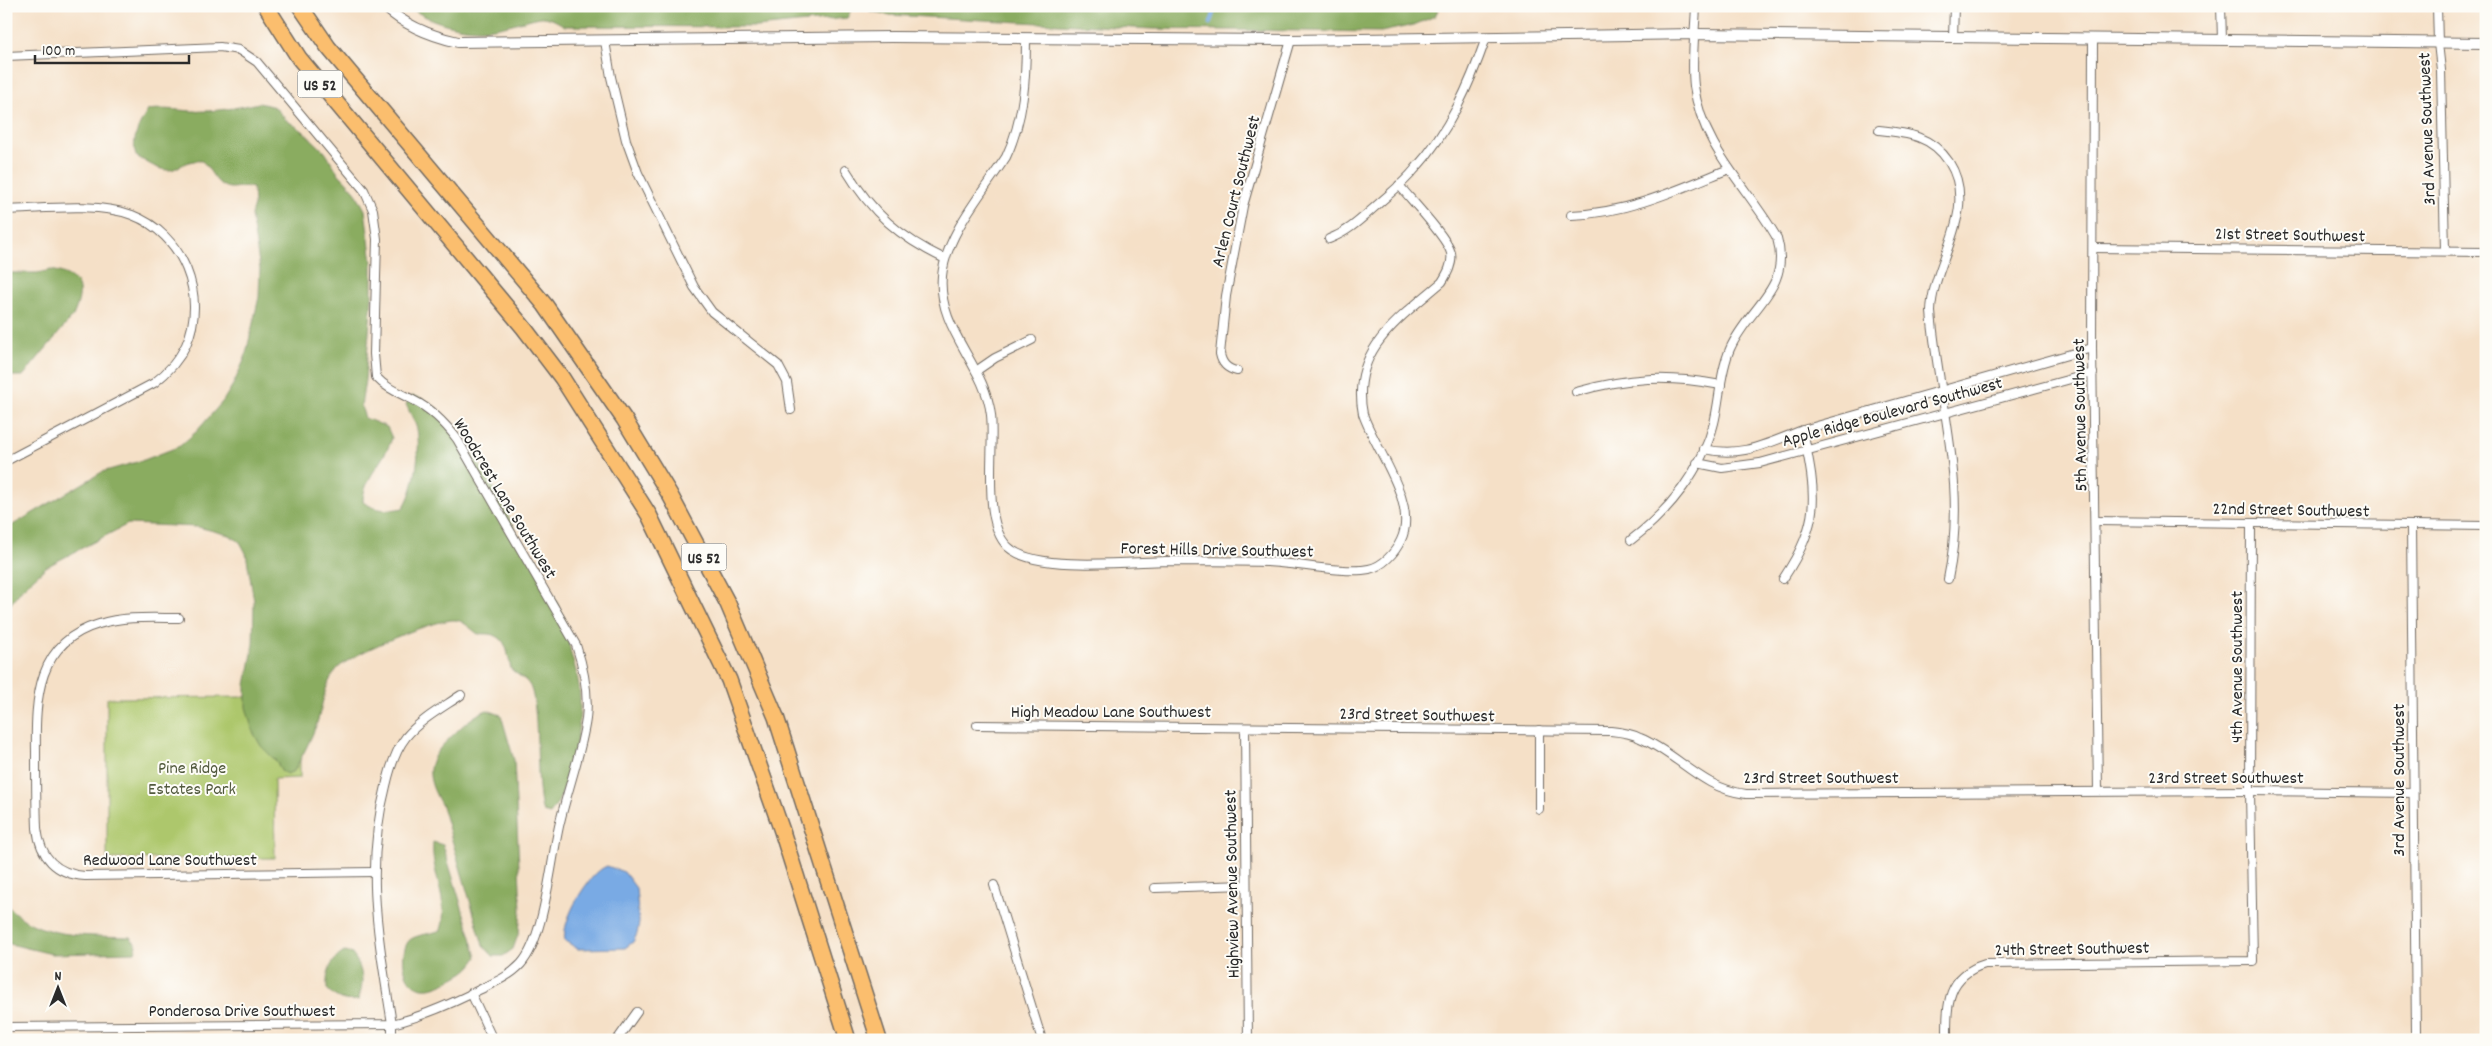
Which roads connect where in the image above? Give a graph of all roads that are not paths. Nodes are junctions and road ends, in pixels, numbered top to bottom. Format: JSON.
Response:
{"nodes":[{"id":1,"x":266,"y":6,"type":"edge"},
{"id":2,"x":300,"y":6,"type":"edge"},
{"id":3,"x":384,"y":6,"type":"edge"},
{"id":4,"x":1696,"y":6,"type":"edge"},
{"id":5,"x":1954,"y":6,"type":"edge"},
{"id":6,"x":2221,"y":6,"type":"edge"},
{"id":7,"x":2437,"y":6,"type":"edge"},
{"id":8,"x":1695,"y":34,"type":"junction"},
{"id":9,"x":1026,"y":38,"type":"junction"},
{"id":10,"x":1486,"y":38,"type":"junction"},
{"id":11,"x":1953,"y":38,"type":"junction"},
{"id":12,"x":2093,"y":39,"type":"junction"},
{"id":13,"x":1291,"y":40,"type":"junction"},
{"id":14,"x":2222,"y":40,"type":"junction"},
{"id":15,"x":605,"y":41,"type":"junction"},
{"id":16,"x":2438,"y":43,"type":"junction"},
{"id":17,"x":2486,"y":43,"type":"edge"},
{"id":18,"x":6,"y":56,"type":"edge"},
{"id":19,"x":1879,"y":130,"type":"dead end"},
{"id":20,"x":1729,"y":169,"type":"junction"},
{"id":21,"x":846,"y":170,"type":"dead end"},
{"id":22,"x":1399,"y":186,"type":"junction"},
{"id":23,"x":6,"y":210,"type":"edge"},
{"id":24,"x":1571,"y":215,"type":"dead end"},
{"id":25,"x":1329,"y":239,"type":"dead end"},
{"id":26,"x":2093,"y":248,"type":"junction"},
{"id":27,"x":2444,"y":251,"type":"junction"},
{"id":28,"x":2486,"y":252,"type":"edge"},
{"id":29,"x":945,"y":259,"type":"junction"},
{"id":30,"x":1032,"y":340,"type":"dead end"},
{"id":31,"x":2092,"y":348,"type":"junction"},
{"id":32,"x":976,"y":371,"type":"junction"},
{"id":33,"x":1237,"y":371,"type":"dead end"},
{"id":34,"x":2093,"y":373,"type":"junction"},
{"id":35,"x":1721,"y":385,"type":"junction"},
{"id":36,"x":1576,"y":392,"type":"dead end"},
{"id":37,"x":1942,"y":392,"type":"junction"},
{"id":38,"x":791,"y":410,"type":"dead end"},
{"id":39,"x":1946,"y":412,"type":"junction"},
{"id":40,"x":1803,"y":430,"type":"junction"},
{"id":41,"x":1704,"y":449,"type":"junction"},
{"id":42,"x":1806,"y":449,"type":"junction"},
{"id":43,"x":6,"y":461,"type":"edge"},
{"id":44,"x":1697,"y":463,"type":"junction"},
{"id":45,"x":2095,"y":521,"type":"junction"},
{"id":46,"x":2251,"y":523,"type":"junction"},
{"id":47,"x":2411,"y":526,"type":"junction"},
{"id":48,"x":2486,"y":526,"type":"edge"},
{"id":49,"x":1631,"y":540,"type":"dead end"},
{"id":50,"x":1783,"y":578,"type":"dead end"},
{"id":51,"x":1948,"y":579,"type":"dead end"},
{"id":52,"x":179,"y":618,"type":"dead end"},
{"id":53,"x":461,"y":696,"type":"dead end"},
{"id":54,"x":977,"y":726,"type":"dead end"},
{"id":55,"x":1245,"y":728,"type":"junction"},
{"id":56,"x":1539,"y":730,"type":"junction"},
{"id":57,"x":2098,"y":791,"type":"junction"},
{"id":58,"x":2250,"y":791,"type":"junction"},
{"id":59,"x":2413,"y":794,"type":"junction"},
{"id":60,"x":1539,"y":809,"type":"dead end"},
{"id":61,"x":374,"y":872,"type":"junction"},
{"id":62,"x":994,"y":885,"type":"dead end"},
{"id":63,"x":1246,"y":885,"type":"junction"},
{"id":64,"x":1155,"y":888,"type":"dead end"},
{"id":65,"x":2253,"y":961,"type":"joint"},
{"id":66,"x":471,"y":993,"type":"junction"},
{"id":67,"x":637,"y":1012,"type":"dead end"},
{"id":68,"x":392,"y":1024,"type":"junction"},
{"id":69,"x":6,"y":1027,"type":"edge"},
{"id":70,"x":2416,"y":1034,"type":"dead end"},
{"id":71,"x":392,"y":1040,"type":"edge"},
{"id":72,"x":493,"y":1040,"type":"edge"},
{"id":73,"x":617,"y":1040,"type":"edge"},
{"id":74,"x":848,"y":1040,"type":"edge"},
{"id":75,"x":879,"y":1040,"type":"edge"},
{"id":76,"x":1042,"y":1040,"type":"edge"},
{"id":77,"x":1248,"y":1040,"type":"edge"},
{"id":78,"x":1947,"y":1040,"type":"edge"}],
"edges":[{"from":1,"to":74,"type":"highway","number":"US 52"},
{"from":2,"to":75,"type":"highway","number":"US 52"},
{"from":3,"to":15,"type":"street"},
{"from":4,"to":8,"type":"street"},
{"from":5,"to":11,"type":"street"},
{"from":6,"to":14,"type":"street"},
{"from":7,"to":16,"type":"street","name":"3rd Avenue Southwest"},
{"from":8,"to":10,"type":"street"},
{"from":8,"to":11,"type":"street"},
{"from":8,"to":20,"type":"street"},
{"from":9,"to":13,"type":"street"},
{"from":9,"to":15,"type":"street"},
{"from":9,"to":29,"type":"street","name":"Forest Hills Drive Southwest"},
{"from":10,"to":13,"type":"street"},
{"from":10,"to":22,"type":"street"},
{"from":11,"to":12,"type":"street"},
{"from":12,"to":14,"type":"street"},
{"from":12,"to":26,"type":"street","name":"5th Avenue Southwest"},
{"from":13,"to":33,"type":"street","name":"Arlen Court Southwest"},
{"from":14,"to":16,"type":"street"},
{"from":15,"to":38,"type":"street"},
{"from":16,"to":17,"type":"street"},
{"from":16,"to":27,"type":"street","name":"3rd Avenue Southwest"},
{"from":18,"to":66,"type":"street","name":"Woodcrest Lane Southwest"},
{"from":19,"to":37,"type":"street"},
{"from":20,"to":24,"type":"street"},
{"from":20,"to":35,"type":"street"},
{"from":21,"to":29,"type":"street"},
{"from":22,"to":25,"type":"street"},
{"from":22,"to":32,"type":"street","name":"Forest Hills Drive Southwest"},
{"from":23,"to":43,"type":"street"},
{"from":26,"to":27,"type":"street","name":"21st Street Southwest"},
{"from":26,"to":31,"type":"street","name":"5th Avenue Southwest"},
{"from":27,"to":28,"type":"street","name":"21st Street Southwest"},
{"from":29,"to":32,"type":"street","name":"Forest Hills Drive Southwest"},
{"from":30,"to":32,"type":"street"},
{"from":31,"to":34,"type":"street","name":"5th Avenue Southwest"},
{"from":31,"to":37,"type":"street","name":"Apple Ridge Boulevard Southwest"},
{"from":34,"to":39,"type":"street","name":"Apple Ridge Boulevard Southwest"},
{"from":34,"to":45,"type":"street","name":"5th Avenue Southwest"},
{"from":35,"to":36,"type":"street"},
{"from":35,"to":41,"type":"street"},
{"from":37,"to":39,"type":"street"},
{"from":37,"to":40,"type":"street","name":"Apple Ridge Boulevard Southwest"},
{"from":39,"to":42,"type":"street","name":"Apple Ridge Boulevard Southwest"},
{"from":39,"to":51,"type":"street"},
{"from":40,"to":41,"type":"street","name":"Apple Ridge Boulevard Southwest"},
{"from":40,"to":42,"type":"street"},
{"from":41,"to":44,"type":"street"},
{"from":42,"to":44,"type":"street","name":"Apple Ridge Boulevard Southwest"},
{"from":42,"to":50,"type":"street"},
{"from":44,"to":49,"type":"street"},
{"from":45,"to":46,"type":"street","name":"22nd Street Southwest"},
{"from":45,"to":57,"type":"street","name":"5th Avenue Southwest"},
{"from":46,"to":47,"type":"street","name":"22nd Street Southwest"},
{"from":46,"to":58,"type":"street","name":"4th Avenue Southwest"},
{"from":47,"to":48,"type":"street","name":"22nd Street Southwest"},
{"from":47,"to":59,"type":"street","name":"3rd Avenue Southwest"},
{"from":52,"to":61,"type":"street","name":"Redwood Lane Southwest"},
{"from":53,"to":61,"type":"street"},
{"from":54,"to":55,"type":"street","name":"High Meadow Lane Southwest"},
{"from":55,"to":56,"type":"street","name":"23rd Street Southwest"},
{"from":55,"to":63,"type":"street","name":"Highview Avenue Southwest"},
{"from":56,"to":57,"type":"street","name":"23rd Street Southwest"},
{"from":56,"to":60,"type":"street"},
{"from":57,"to":58,"type":"street","name":"23rd Street Southwest"},
{"from":58,"to":59,"type":"street","name":"23rd Street Southwest"},
{"from":58,"to":65,"type":"street","name":"4th Avenue Southwest"},
{"from":59,"to":70,"type":"street","name":"3rd Avenue Southwest"},
{"from":61,"to":68,"type":"street"},
{"from":62,"to":76,"type":"street"},
{"from":63,"to":64,"type":"street"},
{"from":63,"to":77,"type":"street","name":"Highview Avenue Southwest"},
{"from":65,"to":78,"type":"street","name":"24th Street Southwest"},
{"from":66,"to":68,"type":"street","name":"Ponderosa Drive Southwest"},
{"from":66,"to":72,"type":"street"},
{"from":67,"to":73,"type":"street"},
{"from":68,"to":69,"type":"street","name":"Ponderosa Drive Southwest"},
{"from":68,"to":71,"type":"street"}]}
